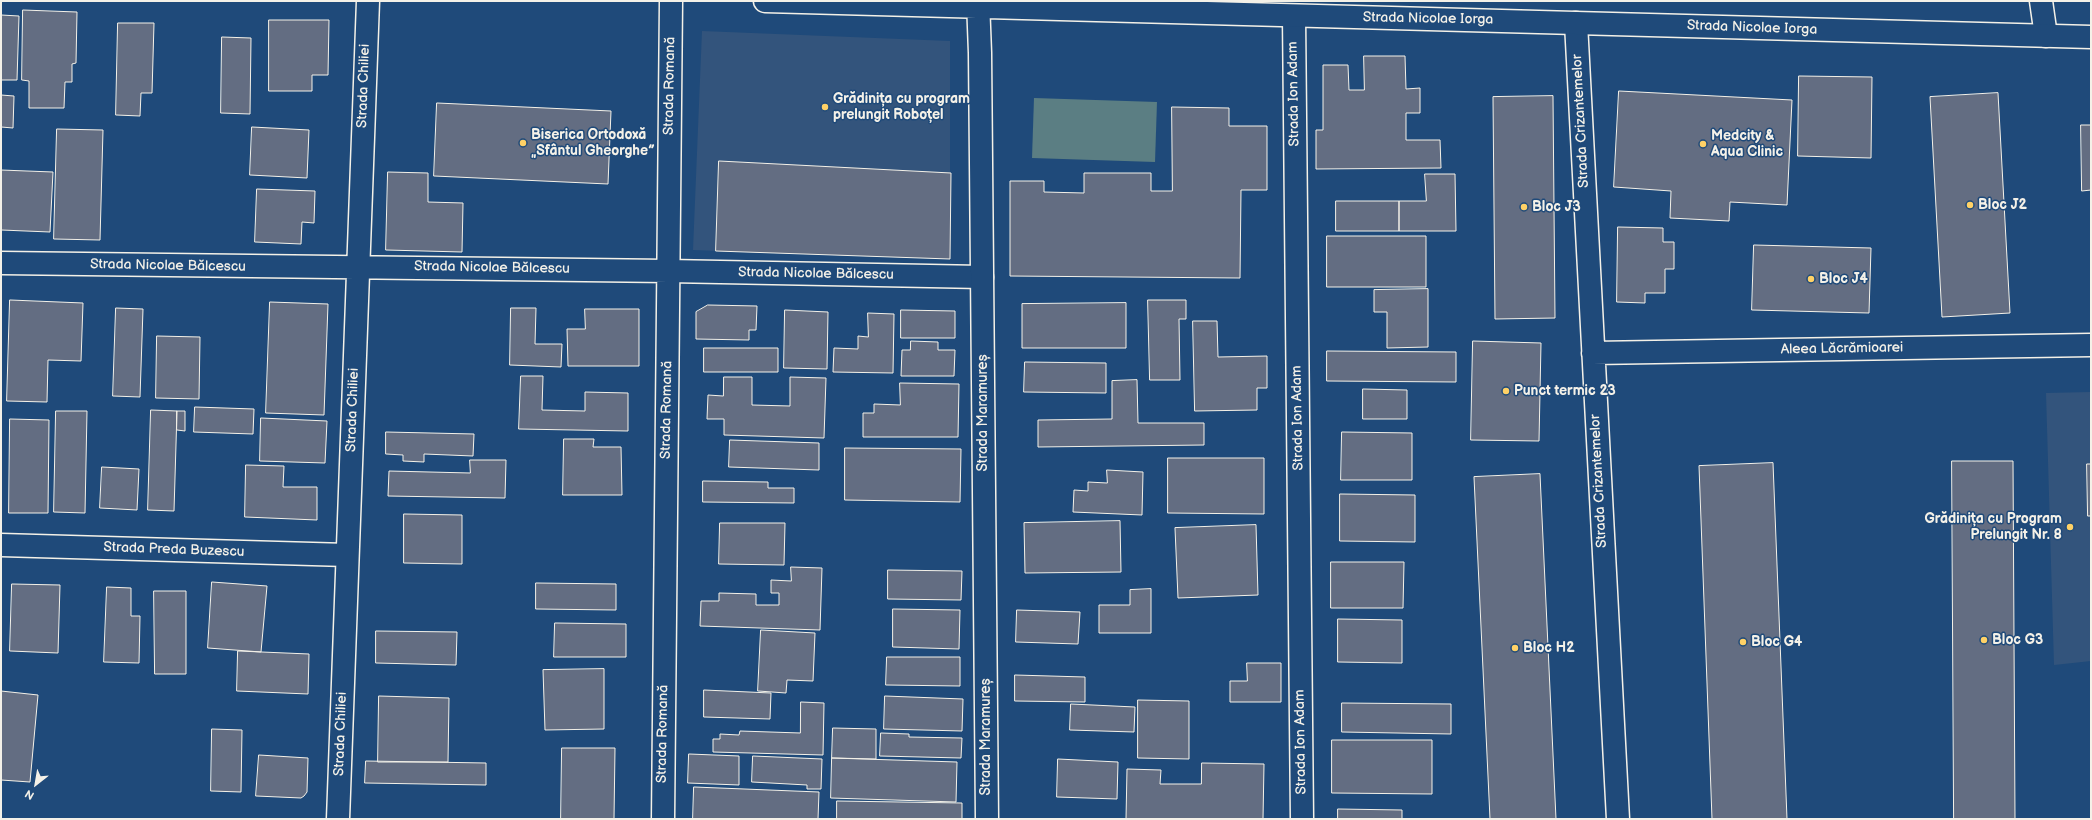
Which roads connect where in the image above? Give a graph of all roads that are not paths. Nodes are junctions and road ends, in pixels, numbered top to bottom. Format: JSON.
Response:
{"nodes":[{"id":1,"x":368,"y":1,"type":"edge"},
{"id":2,"x":671,"y":1,"type":"edge"},
{"id":3,"x":765,"y":1,"type":"edge"},
{"id":4,"x":2041,"y":1,"type":"edge"},
{"id":5,"x":979,"y":4,"type":"edge"},
{"id":6,"x":1294,"y":16,"type":"junction"},
{"id":7,"x":1576,"y":23,"type":"junction"},
{"id":8,"x":2046,"y":36,"type":"junction"},
{"id":9,"x":2091,"y":37,"type":"edge"},
{"id":10,"x":1,"y":263,"type":"edge"},
{"id":11,"x":358,"y":267,"type":"junction"},
{"id":12,"x":668,"y":270,"type":"junction"},
{"id":13,"x":982,"y":277,"type":"junction"},
{"id":14,"x":2091,"y":345,"type":"edge"},
{"id":15,"x":1592,"y":353,"type":"junction"},
{"id":16,"x":1,"y":545,"type":"edge"},
{"id":17,"x":347,"y":555,"type":"junction"},
{"id":18,"x":338,"y":819,"type":"edge"},
{"id":19,"x":662,"y":819,"type":"edge"},
{"id":20,"x":987,"y":819,"type":"edge"},
{"id":21,"x":1302,"y":819,"type":"edge"},
{"id":22,"x":1618,"y":819,"type":"edge"}],
"edges":[{"from":1,"to":11,"type":"street","name":"Strada Chiliei"},
{"from":2,"to":12,"type":"street","name":"Strada Romană"},
{"from":3,"to":5,"type":"street","name":"Strada Nicolae Iorga"},
{"from":4,"to":8,"type":"street"},
{"from":5,"to":6,"type":"street","name":"Strada Nicolae Iorga"},
{"from":5,"to":13,"type":"street","name":"Strada Maramureș"},
{"from":6,"to":7,"type":"street","name":"Strada Nicolae Iorga"},
{"from":6,"to":21,"type":"street","name":"Strada Ion Adam"},
{"from":7,"to":8,"type":"street","name":"Strada Nicolae Iorga"},
{"from":7,"to":15,"type":"street","name":"Strada Crizantemelor"},
{"from":8,"to":9,"type":"street","name":"Strada Nicolae Iorga"},
{"from":10,"to":11,"type":"street","name":"Strada Nicolae Bălcescu"},
{"from":11,"to":12,"type":"street","name":"Strada Nicolae Bălcescu"},
{"from":11,"to":17,"type":"street","name":"Strada Chiliei"},
{"from":12,"to":13,"type":"street","name":"Strada Nicolae Bălcescu"},
{"from":12,"to":19,"type":"street","name":"Strada Romană"},
{"from":13,"to":20,"type":"street","name":"Strada Maramureș"},
{"from":14,"to":15,"type":"street","name":"Aleea Lăcrămioarei"},
{"from":15,"to":22,"type":"street","name":"Strada Crizantemelor"},
{"from":16,"to":17,"type":"street","name":"Strada Preda Buzescu"},
{"from":17,"to":18,"type":"street","name":"Strada Chiliei"}]}
